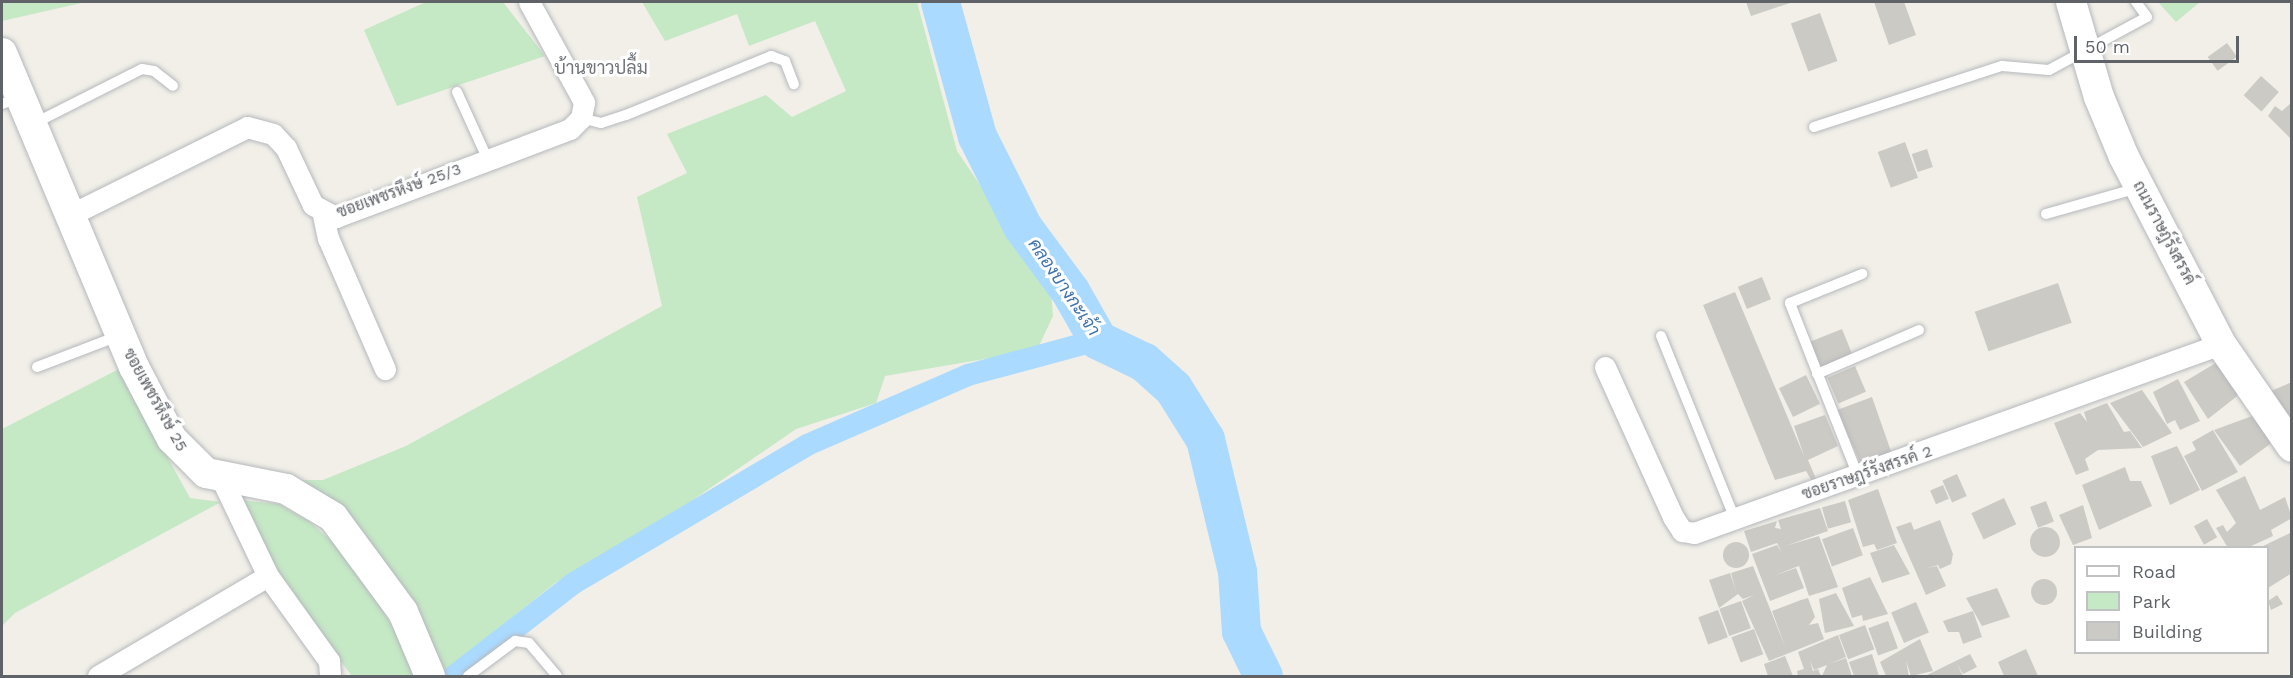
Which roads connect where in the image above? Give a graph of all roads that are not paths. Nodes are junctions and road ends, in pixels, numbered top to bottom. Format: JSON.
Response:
{"nodes":[{"id":1,"x":529,"y":2,"type":"edge"},
{"id":2,"x":2071,"y":2,"type":"edge"},
{"id":3,"x":2136,"y":2,"type":"edge"},
{"id":4,"x":2084,"y":52,"type":"junction"},
{"id":5,"x":2,"y":53,"type":"edge"},
{"id":6,"x":794,"y":84,"type":"dead end"},
{"id":7,"x":173,"y":86,"type":"dead end"},
{"id":8,"x":457,"y":92,"type":"dead end"},
{"id":9,"x":11,"y":100,"type":"edge"},
{"id":10,"x":581,"y":118,"type":"junction"},
{"id":11,"x":33,"y":124,"type":"junction"},
{"id":12,"x":1814,"y":127,"type":"dead end"},
{"id":13,"x":488,"y":160,"type":"junction"},
{"id":14,"x":2140,"y":187,"type":"junction"},
{"id":15,"x":72,"y":214,"type":"junction"},
{"id":16,"x":2046,"y":214,"type":"dead end"},
{"id":17,"x":323,"y":215,"type":"junction"},
{"id":18,"x":1862,"y":274,"type":"dead end"},
{"id":19,"x":1919,"y":330,"type":"dead end"},
{"id":20,"x":121,"y":335,"type":"junction"},
{"id":21,"x":1661,"y":336,"type":"dead end"},
{"id":22,"x":2221,"y":344,"type":"junction"},
{"id":23,"x":37,"y":367,"type":"dead end"},
{"id":24,"x":1605,"y":367,"type":"dead end"},
{"id":25,"x":385,"y":369,"type":"dead end"},
{"id":26,"x":1817,"y":374,"type":"junction"},
{"id":27,"x":2292,"y":447,"type":"edge"},
{"id":28,"x":1858,"y":476,"type":"junction"},
{"id":29,"x":222,"y":480,"type":"junction"},
{"id":30,"x":1735,"y":519,"type":"junction"},
{"id":31,"x":268,"y":576,"type":"junction"},
{"id":32,"x":98,"y":676,"type":"edge"},
{"id":33,"x":330,"y":676,"type":"edge"},
{"id":34,"x":430,"y":676,"type":"edge"},
{"id":35,"x":468,"y":676,"type":"edge"},
{"id":36,"x":557,"y":676,"type":"edge"}],
"edges":[{"from":1,"to":10,"type":"street"},
{"from":2,"to":4,"type":"street","name":"ถนนราษฎ์รังสรรค์"},
{"from":3,"to":4,"type":"lane"},
{"from":4,"to":12,"type":"lane"},
{"from":4,"to":14,"type":"street","name":"ถนนราษฎ์รังสรรค์"},
{"from":5,"to":9,"type":"street","name":"ซอยเพชรหึงษ์ 25"},
{"from":6,"to":10,"type":"lane"},
{"from":7,"to":11,"type":"lane"},
{"from":8,"to":13,"type":"lane"},
{"from":9,"to":11,"type":"street","name":"ซอยเพชรหึงษ์ 25"},
{"from":10,"to":13,"type":"street","name":"ซอยเพชรหึงษ์ 25/3"},
{"from":11,"to":15,"type":"street","name":"ซอยเพชรหึงษ์ 25"},
{"from":13,"to":17,"type":"street","name":"ซอยเพชรหึงษ์ 25/3"},
{"from":14,"to":16,"type":"lane"},
{"from":14,"to":22,"type":"street","name":"ถนนราษฎ์รังสรรค์"},
{"from":15,"to":17,"type":"street","name":"ซอยเพชรหึงษ์ 25/3"},
{"from":15,"to":20,"type":"street","name":"ซอยเพชรหึงษ์ 25"},
{"from":17,"to":25,"type":"street"},
{"from":18,"to":26,"type":"lane"},
{"from":19,"to":26,"type":"lane"},
{"from":20,"to":23,"type":"lane"},
{"from":20,"to":29,"type":"street","name":"ซอยเพชรหึงษ์ 25"},
{"from":21,"to":30,"type":"lane"},
{"from":22,"to":27,"type":"street","name":"ถนนราษฎ์รังสรรค์"},
{"from":22,"to":28,"type":"street","name":"ซอยราษฎร์รังสรรค์ 2"},
{"from":24,"to":30,"type":"street","name":"ซอยราษฎร์รังสรรค์ 2"},
{"from":26,"to":28,"type":"lane"},
{"from":28,"to":30,"type":"street","name":"ซอยราษฎร์รังสรรค์ 2"},
{"from":29,"to":31,"type":"street"},
{"from":29,"to":34,"type":"street","name":"ซอยเพชรหึงษ์ 25"},
{"from":31,"to":32,"type":"street"},
{"from":31,"to":33,"type":"street"},
{"from":35,"to":36,"type":"lane"}]}
